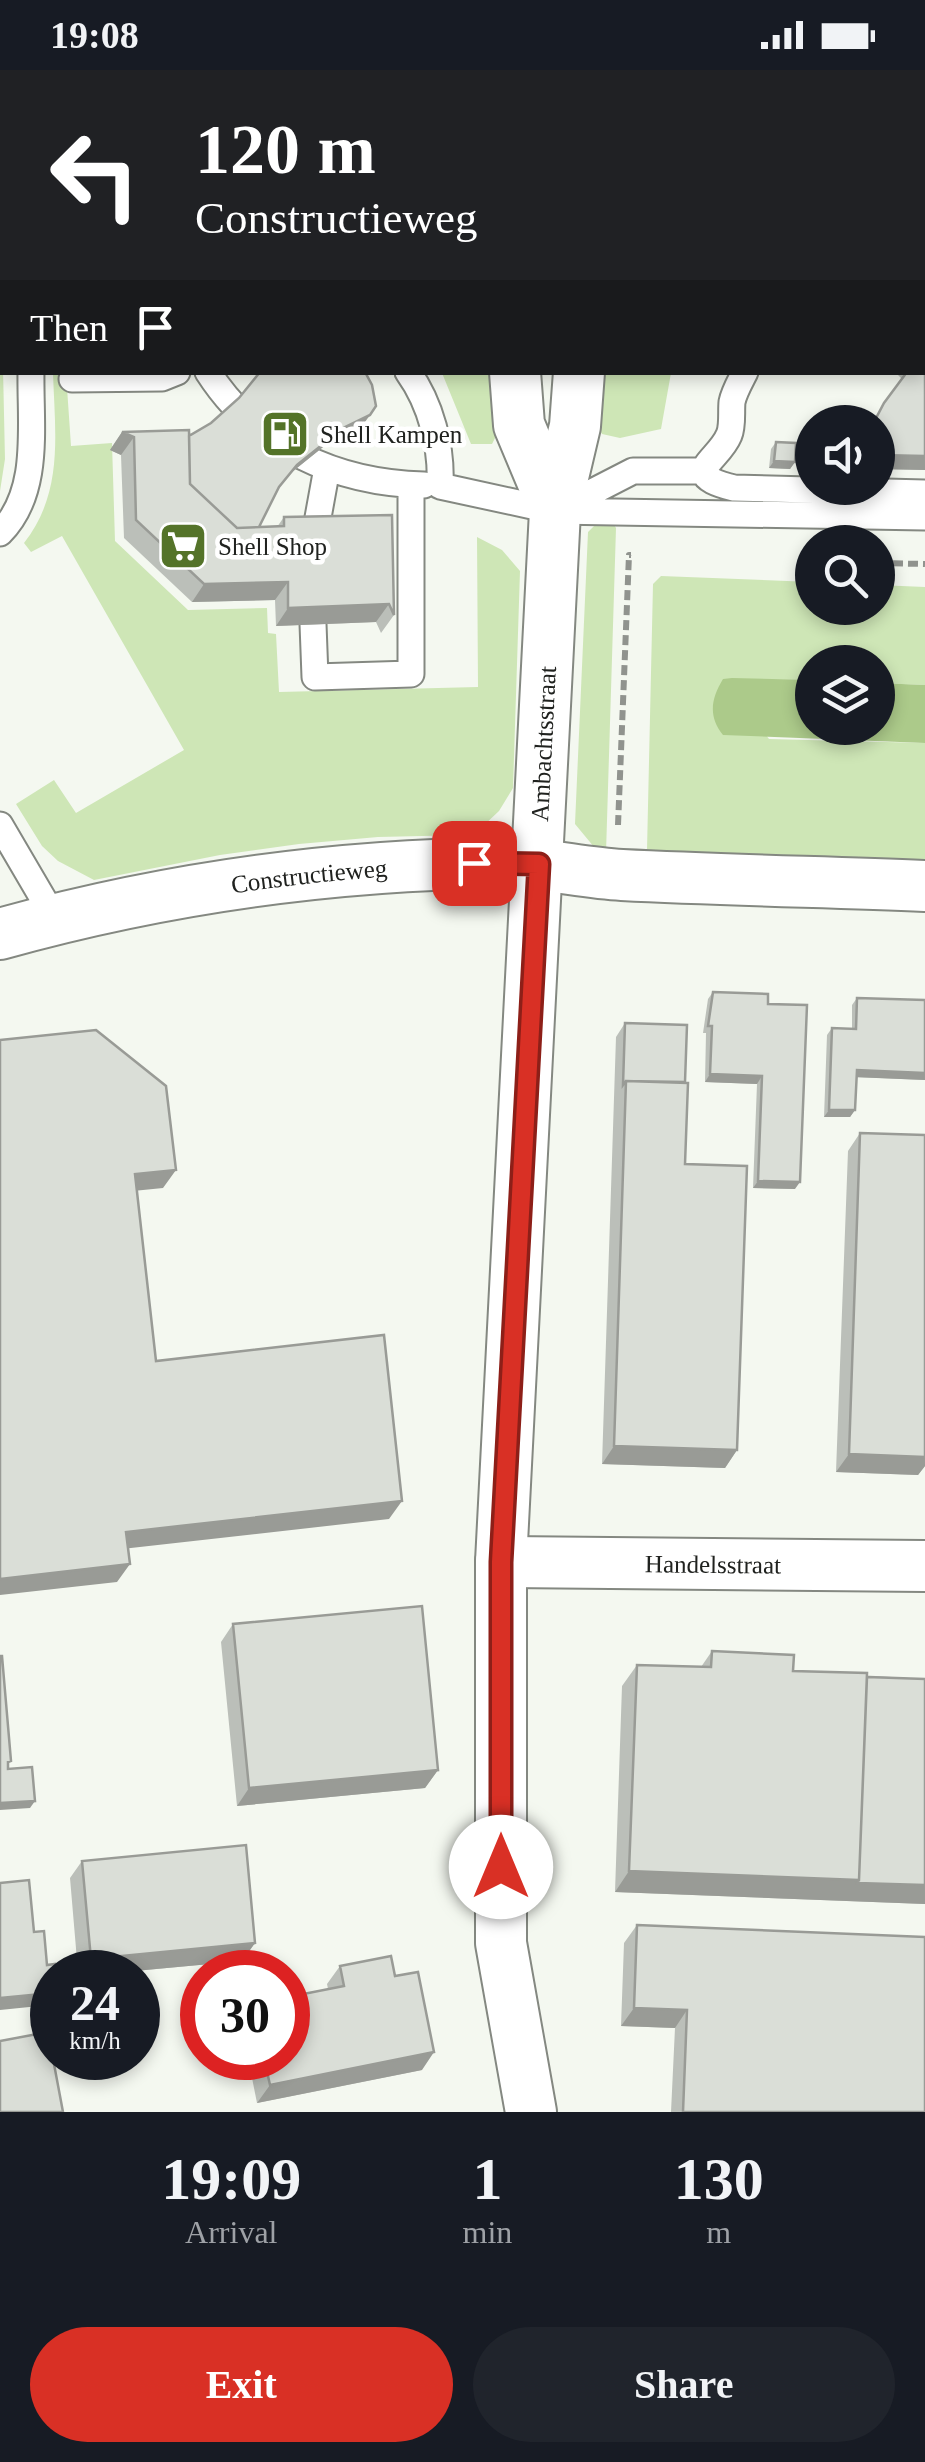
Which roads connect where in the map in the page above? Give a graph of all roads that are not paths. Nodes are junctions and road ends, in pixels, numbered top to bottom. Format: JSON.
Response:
{"nodes":[{"id":1,"x":31,"y":375,"type":"edge"},
{"id":2,"x":170,"y":375,"type":"edge"},
{"id":3,"x":210,"y":375,"type":"edge"},
{"id":4,"x":410,"y":375,"type":"edge"},
{"id":5,"x":516,"y":375,"type":"edge"},
{"id":6,"x":579,"y":375,"type":"edge"},
{"id":7,"x":744,"y":375,"type":"edge"},
{"id":8,"x":72,"y":378,"type":"dead end"},
{"id":9,"x":327,"y":468,"type":"junction"},
{"id":10,"x":704,"y":470,"type":"junction"},
{"id":11,"x":411,"y":485,"type":"junction"},
{"id":12,"x":440,"y":486,"type":"junction"},
{"id":13,"x":925,"y":493,"type":"edge"},
{"id":14,"x":555,"y":511,"type":"junction"},
{"id":15,"x":925,"y":518,"type":"edge"},
{"id":16,"x":0,"y":533,"type":"edge"},
{"id":17,"x":315,"y":534,"type":"edge"},
{"id":18,"x":314,"y":624,"type":"edge"},
{"id":19,"x":0,"y":824,"type":"edge"},
{"id":20,"x":539,"y":864,"type":"junction"},
{"id":21,"x":925,"y":886,"type":"edge"},
{"id":22,"x":55,"y":919,"type":"junction"},
{"id":23,"x":0,"y":934,"type":"edge"},
{"id":24,"x":501,"y":1562,"type":"junction"},
{"id":25,"x":925,"y":1566,"type":"edge"},
{"id":26,"x":530,"y":2112,"type":"edge"}],
"edges":[{"from":1,"to":16,"type":"lane"},
{"from":2,"to":8,"type":"lane"},
{"from":3,"to":9,"type":"lane"},
{"from":4,"to":12,"type":"lane"},
{"from":5,"to":14,"type":"street","name":"Ambachtsstraat"},
{"from":6,"to":14,"type":"street","name":"Ambachtsstraat"},
{"from":7,"to":10,"type":"lane"},
{"from":9,"to":11,"type":"lane"},
{"from":9,"to":17,"type":"lane"},
{"from":10,"to":13,"type":"lane"},
{"from":10,"to":14,"type":"lane"},
{"from":11,"to":12,"type":"lane"},
{"from":11,"to":18,"type":"lane"},
{"from":12,"to":14,"type":"lane"},
{"from":14,"to":15,"type":"lane"},
{"from":14,"to":20,"type":"street","name":"Ambachtsstraat"},
{"from":19,"to":22,"type":"lane"},
{"from":20,"to":21,"type":"street","name":"Constructieweg"},
{"from":20,"to":22,"type":"street","name":"Constructieweg"},
{"from":20,"to":24,"type":"street","name":"Ambachtsstraat"},
{"from":22,"to":23,"type":"street","name":"Constructieweg"},
{"from":24,"to":25,"type":"street","name":"Handelsstraat"},
{"from":24,"to":26,"type":"street","name":"Ambachtsstraat"}]}
